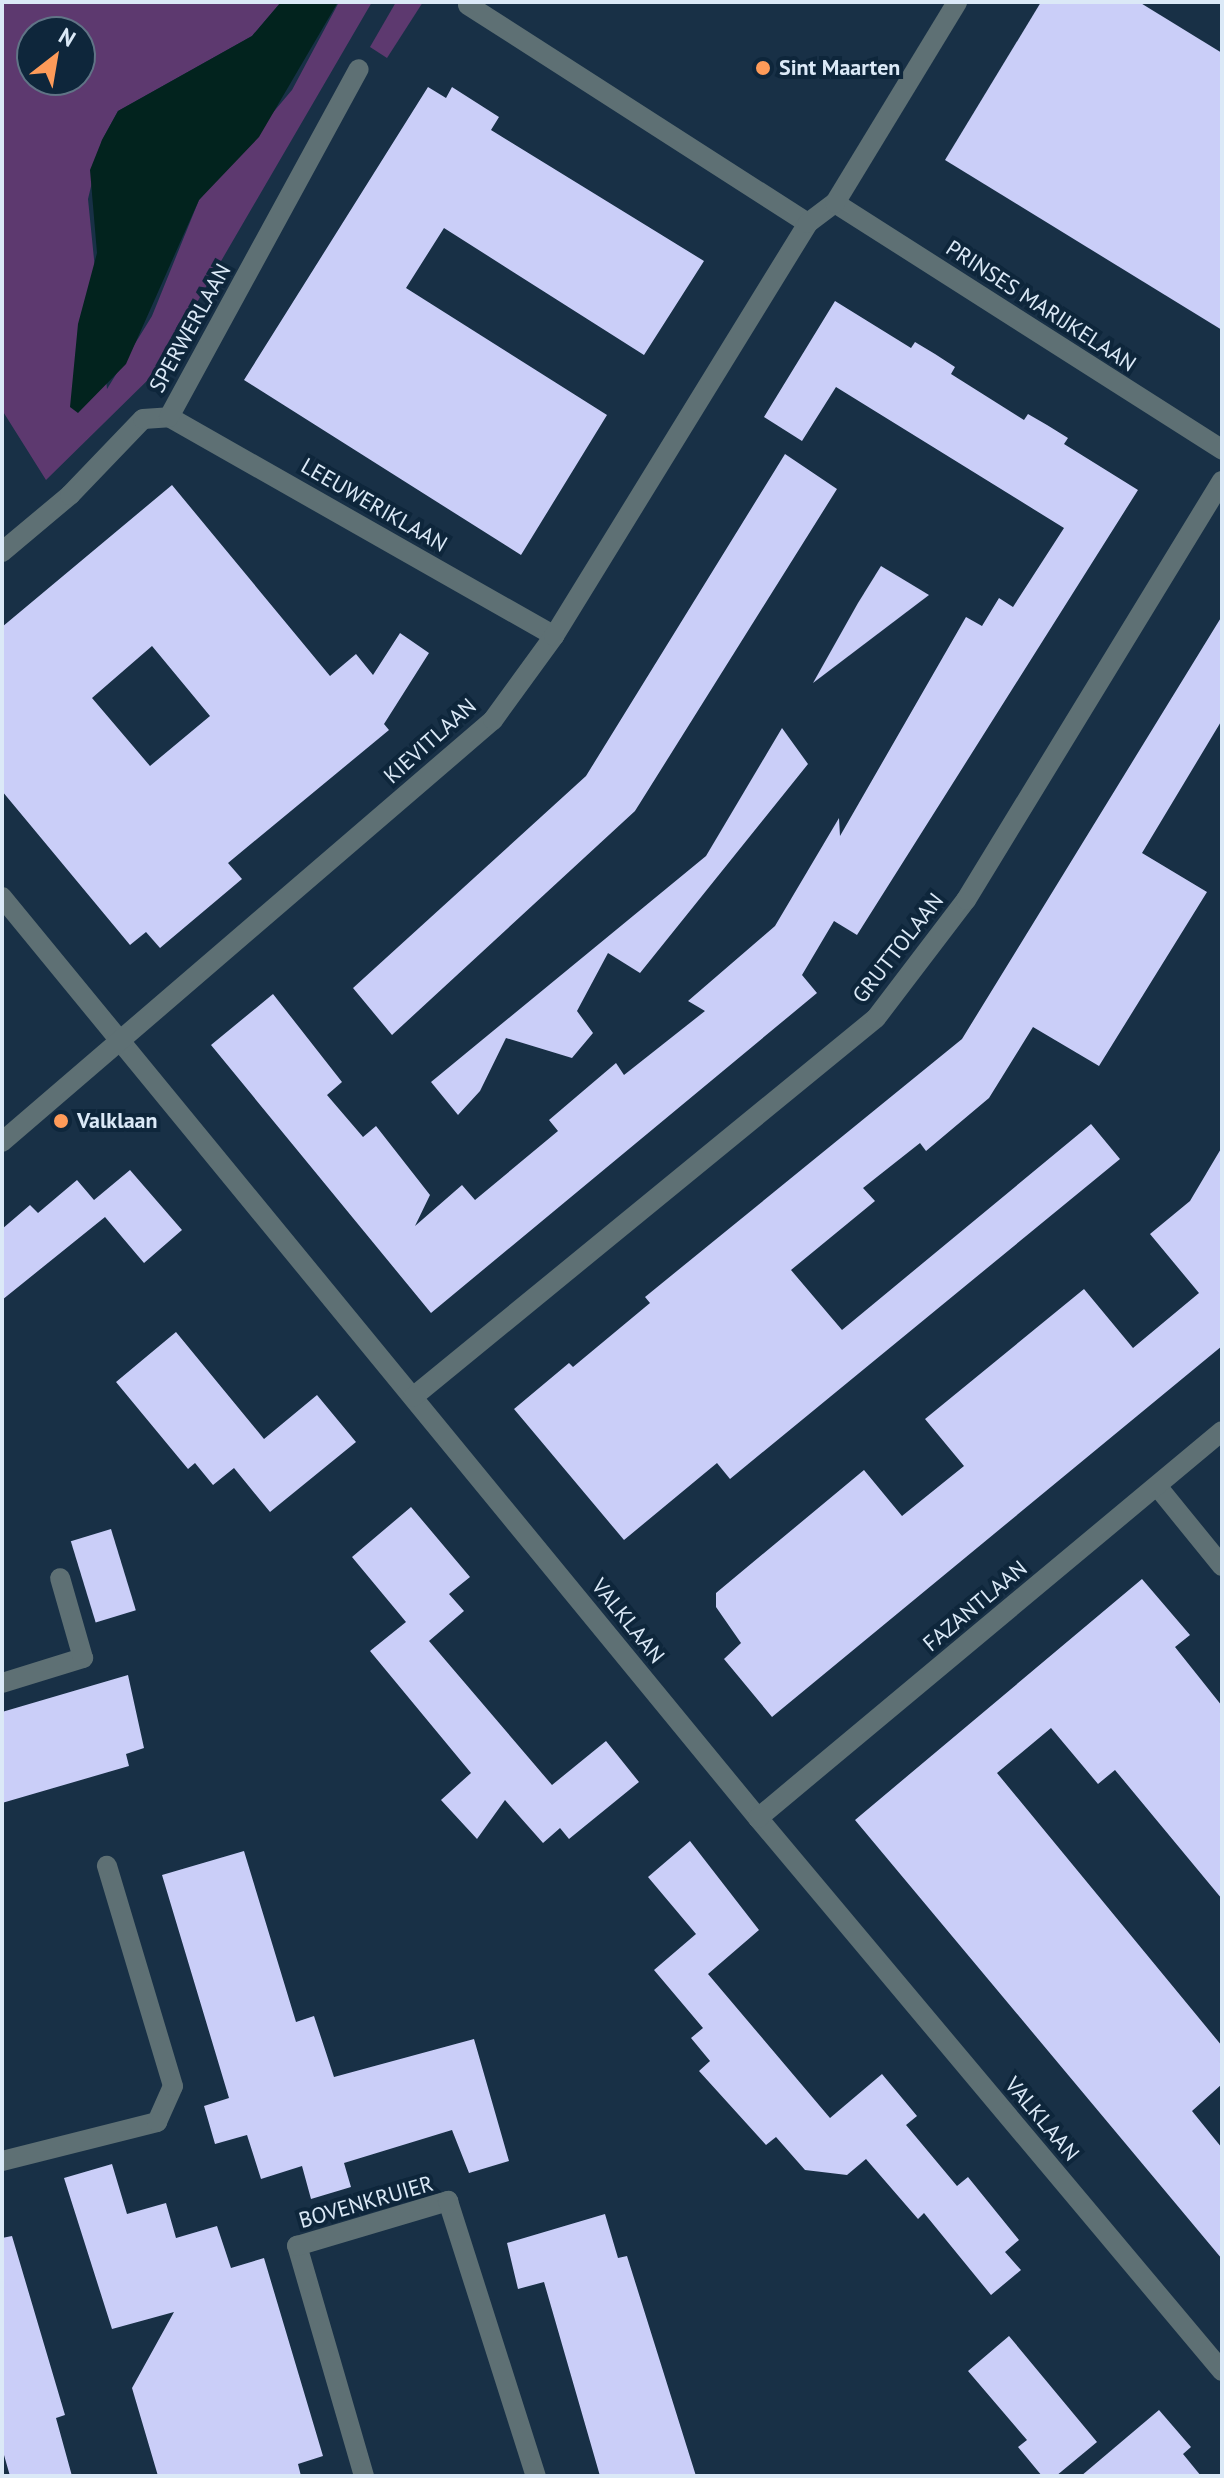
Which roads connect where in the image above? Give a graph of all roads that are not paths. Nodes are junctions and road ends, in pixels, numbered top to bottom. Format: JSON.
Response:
{"nodes":[{"id":1,"x":957,"y":2,"type":"edge"},
{"id":2,"x":468,"y":5,"type":"dead end"},
{"id":3,"x":359,"y":69,"type":"dead end"},
{"id":4,"x":835,"y":203,"type":"junction"},
{"id":5,"x":808,"y":223,"type":"junction"},
{"id":6,"x":169,"y":417,"type":"junction"},
{"id":7,"x":1222,"y":450,"type":"edge"},
{"id":8,"x":1222,"y":481,"type":"edge"},
{"id":9,"x":2,"y":552,"type":"edge"},
{"id":10,"x":554,"y":636,"type":"junction"},
{"id":11,"x":2,"y":897,"type":"edge"},
{"id":12,"x":122,"y":1044,"type":"junction"},
{"id":13,"x":2,"y":1142,"type":"edge"},
{"id":14,"x":413,"y":1397,"type":"junction"},
{"id":15,"x":1222,"y":1431,"type":"edge"},
{"id":16,"x":1157,"y":1486,"type":"junction"},
{"id":17,"x":1222,"y":1566,"type":"edge"},
{"id":18,"x":60,"y":1578,"type":"dead end"},
{"id":19,"x":2,"y":1683,"type":"edge"},
{"id":20,"x":758,"y":1818,"type":"junction"},
{"id":21,"x":107,"y":1866,"type":"dead end"},
{"id":22,"x":2,"y":2161,"type":"edge"},
{"id":23,"x":1222,"y":2371,"type":"edge"},
{"id":24,"x":364,"y":2476,"type":"edge"},
{"id":25,"x":536,"y":2476,"type":"edge"}],
"edges":[{"from":1,"to":4,"type":"street"},
{"from":2,"to":5,"type":"street"},
{"from":3,"to":6,"type":"street","name":"SPERWERLAAN"},
{"from":4,"to":5,"type":"street","name":"KIEVITLAAN"},
{"from":4,"to":7,"type":"street","name":"PRINSES MARIJKELAAN"},
{"from":5,"to":10,"type":"street","name":"KIEVITLAAN"},
{"from":6,"to":9,"type":"street","name":"SPERWERLAAN"},
{"from":6,"to":10,"type":"street","name":"LEEUWERIKLAAN"},
{"from":8,"to":14,"type":"street","name":"GRUTTOLAAN"},
{"from":10,"to":12,"type":"street","name":"KIEVITLAAN"},
{"from":11,"to":12,"type":"street","name":"VALKLAAN"},
{"from":12,"to":13,"type":"street","name":"KIEVITLAAN"},
{"from":12,"to":14,"type":"street","name":"VALKLAAN"},
{"from":14,"to":20,"type":"street","name":"VALKLAAN"},
{"from":15,"to":16,"type":"street","name":"FAZANTLAAN"},
{"from":16,"to":17,"type":"street"},
{"from":16,"to":20,"type":"street","name":"FAZANTLAAN"},
{"from":18,"to":19,"type":"street"},
{"from":20,"to":23,"type":"street","name":"VALKLAAN"},
{"from":21,"to":22,"type":"street"},
{"from":24,"to":25,"type":"street","name":"BOVENKRUIER"}]}
